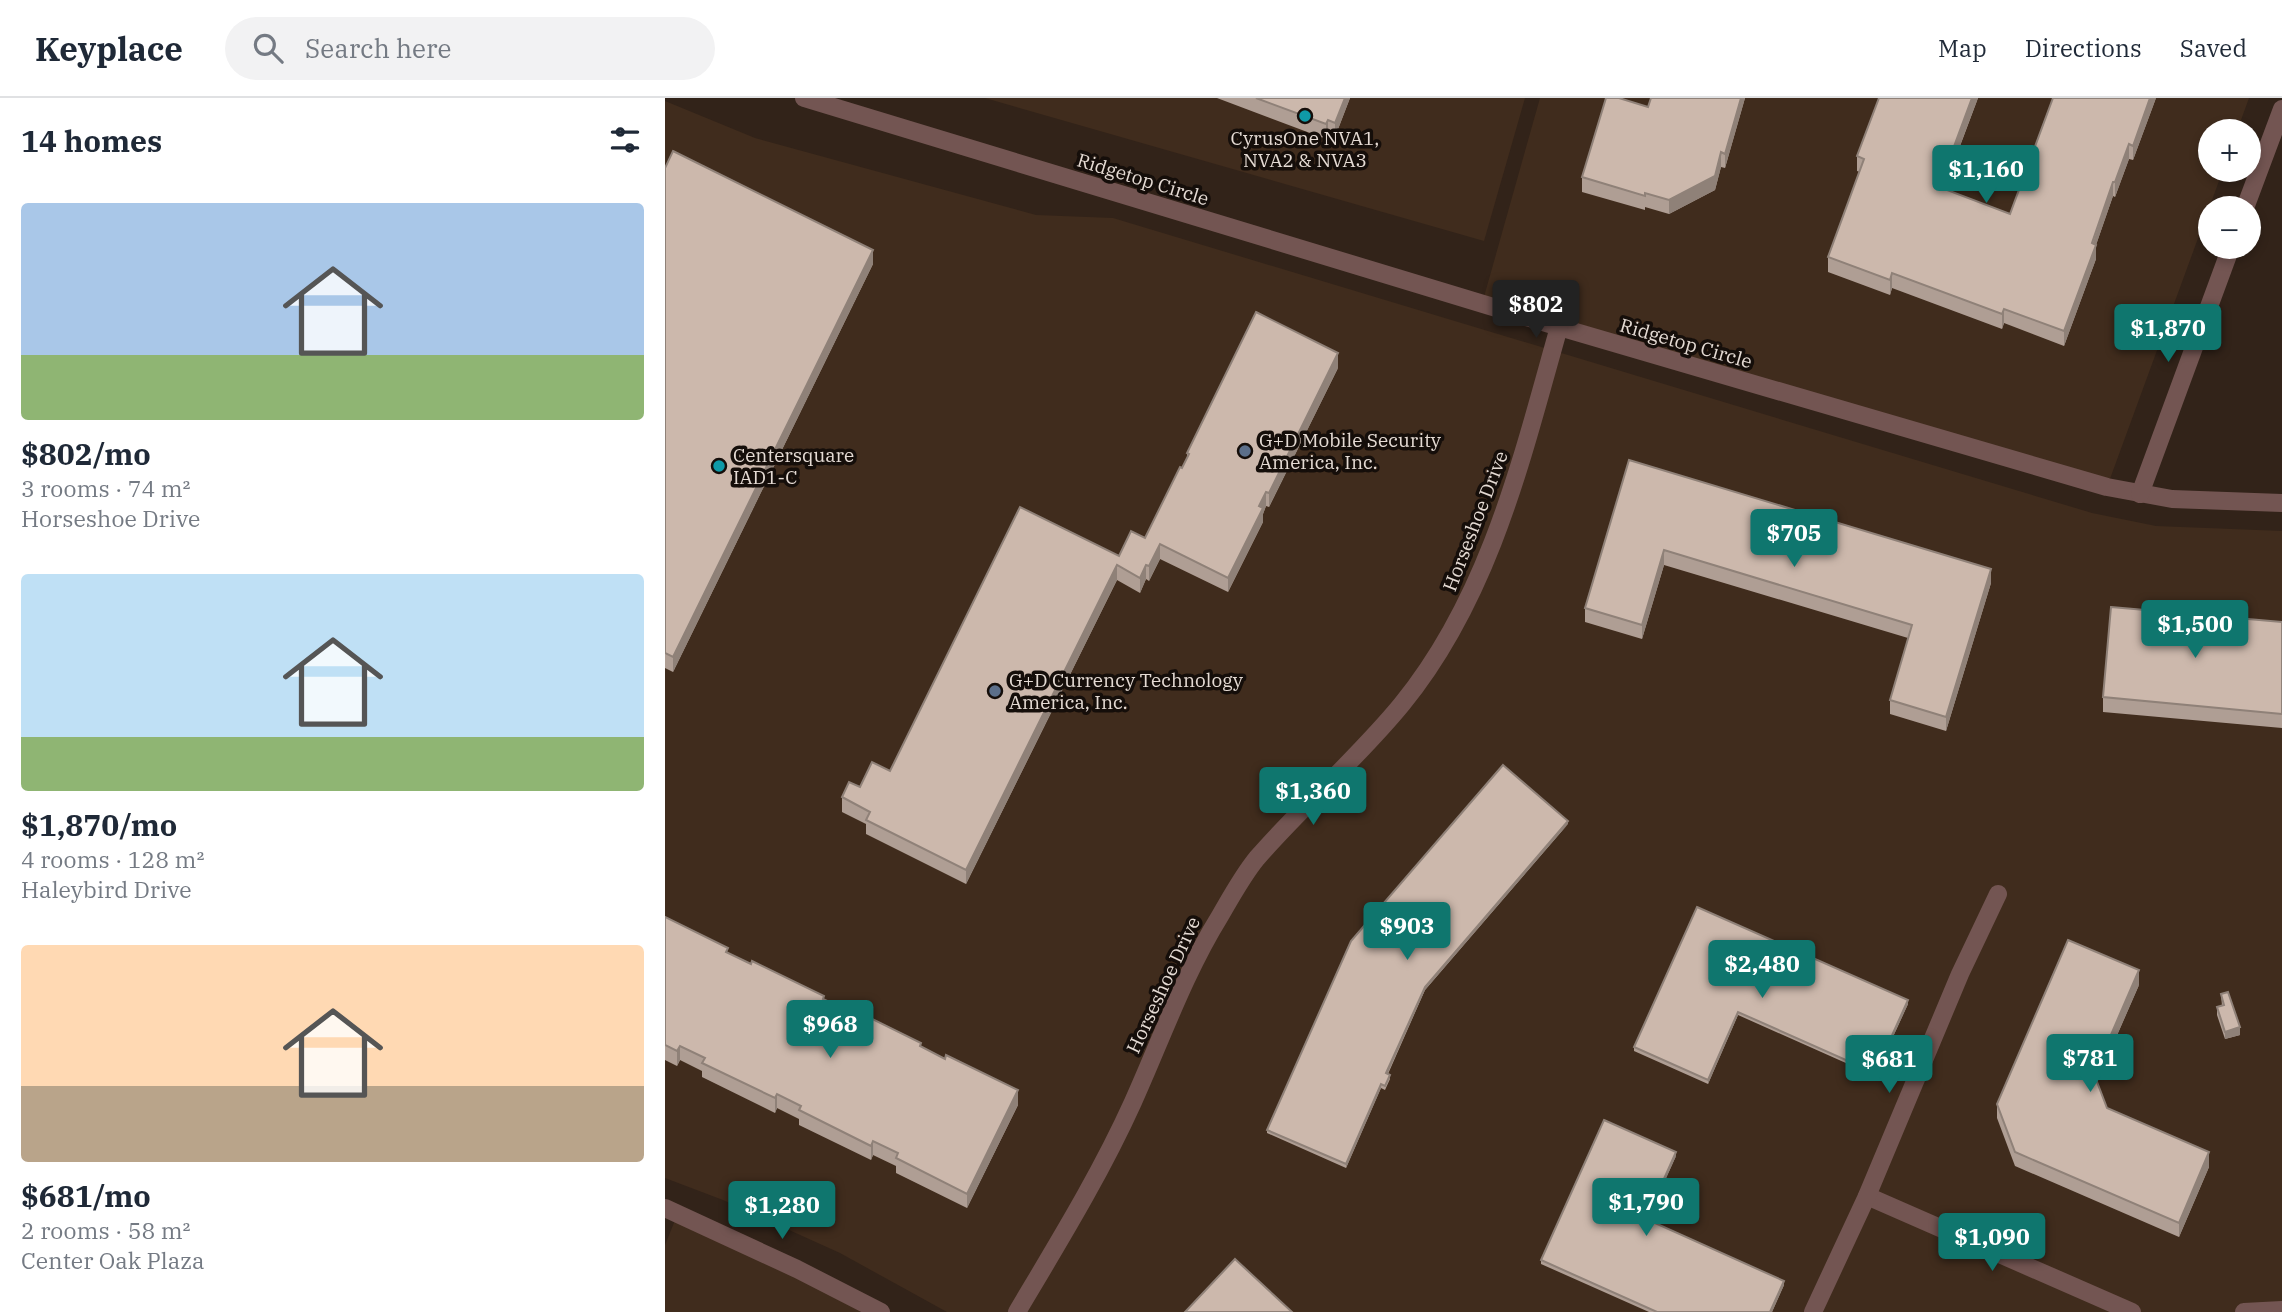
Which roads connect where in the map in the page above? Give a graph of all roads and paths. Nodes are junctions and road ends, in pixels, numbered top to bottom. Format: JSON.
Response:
{"nodes":[{"id":1,"x":804,"y":98,"type":"edge"},
{"id":2,"x":2282,"y":109,"type":"edge"},
{"id":3,"x":2249,"y":196,"type":"edge"},
{"id":4,"x":2227,"y":259,"type":"edge"},
{"id":5,"x":1559,"y":327,"type":"junction"},
{"id":6,"x":2140,"y":494,"type":"junction"},
{"id":7,"x":2282,"y":503,"type":"edge"},
{"id":8,"x":1998,"y":894,"type":"dead end"},
{"id":9,"x":1867,"y":1196,"type":"junction"},
{"id":10,"x":665,"y":1208,"type":"edge"},
{"id":11,"x":2282,"y":1310,"type":"edge"},
{"id":12,"x":881,"y":1312,"type":"edge"},
{"id":13,"x":1017,"y":1312,"type":"edge"},
{"id":14,"x":1814,"y":1312,"type":"edge"},
{"id":15,"x":2132,"y":1312,"type":"edge"},
{"id":16,"x":2244,"y":1312,"type":"edge"}],
"edges":[{"from":1,"to":5,"type":"street","name":"Ridgetop Circle"},
{"from":2,"to":3,"type":"street"},
{"from":4,"to":6,"type":"street"},
{"from":5,"to":6,"type":"street","name":"Ridgetop Circle"},
{"from":5,"to":13,"type":"street","name":"Horseshoe Drive"},
{"from":6,"to":7,"type":"street","name":"Ridgetop Circle"},
{"from":8,"to":9,"type":"street"},
{"from":9,"to":14,"type":"street"},
{"from":9,"to":15,"type":"street"},
{"from":10,"to":12,"type":"street"},
{"from":11,"to":16,"type":"street"}]}
